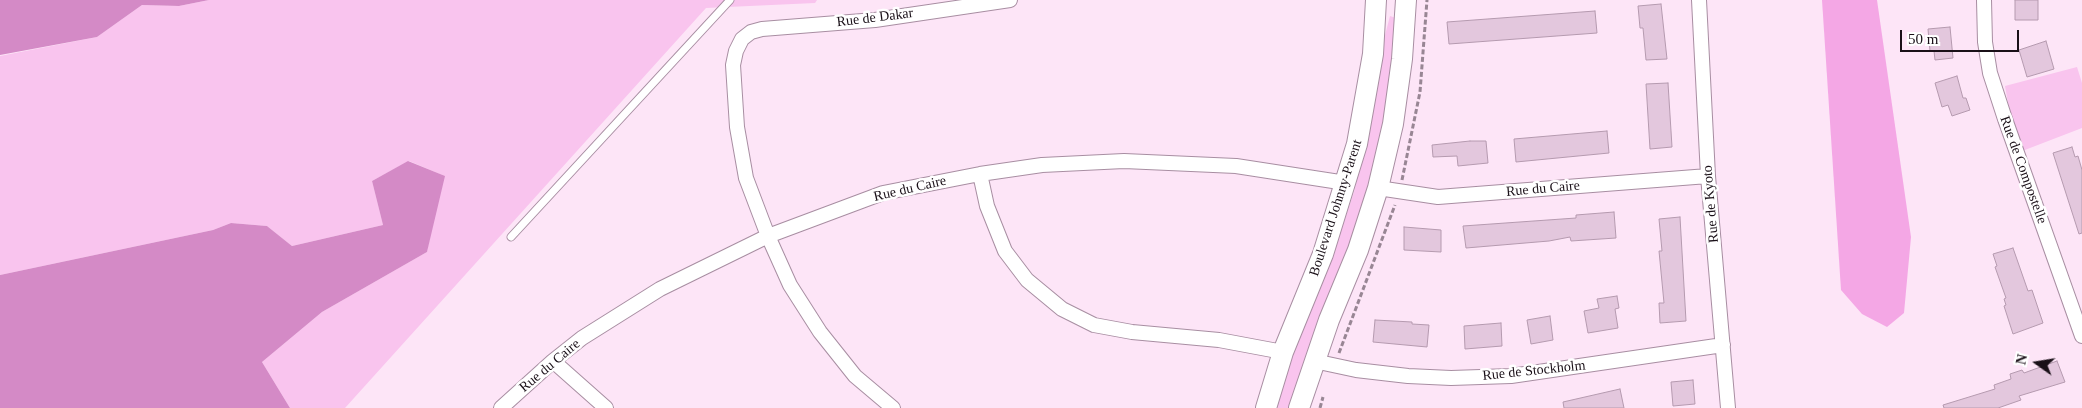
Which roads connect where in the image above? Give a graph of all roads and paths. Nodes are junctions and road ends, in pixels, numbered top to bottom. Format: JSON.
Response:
{"nodes":[{"id":1,"x":730,"y":0,"type":"edge"},
{"id":2,"x":1010,"y":0,"type":"edge"},
{"id":3,"x":1376,"y":0,"type":"edge"},
{"id":4,"x":1406,"y":0,"type":"edge"},
{"id":5,"x":1699,"y":0,"type":"edge"},
{"id":6,"x":1984,"y":0,"type":"edge"},
{"id":7,"x":980,"y":174,"type":"junction"},
{"id":8,"x":1708,"y":176,"type":"junction"},
{"id":9,"x":1346,"y":183,"type":"junction"},
{"id":10,"x":1378,"y":188,"type":"junction"},
{"id":11,"x":768,"y":236,"type":"junction"},
{"id":12,"x":511,"y":237,"type":"dead end"},
{"id":13,"x":2082,"y":336,"type":"edge"},
{"id":14,"x":1724,"y":345,"type":"junction"},
{"id":15,"x":1283,"y":352,"type":"junction"},
{"id":16,"x":553,"y":361,"type":"junction"},
{"id":17,"x":1314,"y":361,"type":"junction"},
{"id":18,"x":501,"y":408,"type":"edge"},
{"id":19,"x":606,"y":408,"type":"edge"},
{"id":20,"x":893,"y":408,"type":"edge"},
{"id":21,"x":1266,"y":408,"type":"edge"},
{"id":22,"x":1299,"y":408,"type":"edge"},
{"id":23,"x":1728,"y":408,"type":"edge"}],
"edges":[{"from":1,"to":12,"type":"lane"},
{"from":2,"to":11,"type":"street","name":"Rue de Dakar"},
{"from":3,"to":9,"type":"street","name":"Boulevard Johnny-Parent"},
{"from":4,"to":10,"type":"street"},
{"from":5,"to":8,"type":"street","name":"Rue de Kyoto"},
{"from":6,"to":13,"type":"street","name":"Rue de Compostelle"},
{"from":7,"to":9,"type":"street","name":"Rue du Caire"},
{"from":7,"to":11,"type":"street","name":"Rue du Caire"},
{"from":7,"to":15,"type":"street"},
{"from":8,"to":10,"type":"street","name":"Rue du Caire"},
{"from":8,"to":14,"type":"street","name":"Rue de Kyoto"},
{"from":9,"to":15,"type":"street","name":"Boulevard Johnny-Parent"},
{"from":10,"to":17,"type":"street"},
{"from":11,"to":16,"type":"street","name":"Rue du Caire"},
{"from":11,"to":20,"type":"street"},
{"from":14,"to":17,"type":"street","name":"Rue de Stockholm"},
{"from":14,"to":23,"type":"street","name":"Rue de Kyoto"},
{"from":15,"to":21,"type":"street","name":"Boulevard Johnny-Parent"},
{"from":16,"to":18,"type":"street","name":"Rue du Caire"},
{"from":16,"to":19,"type":"street"},
{"from":17,"to":22,"type":"street"}]}
